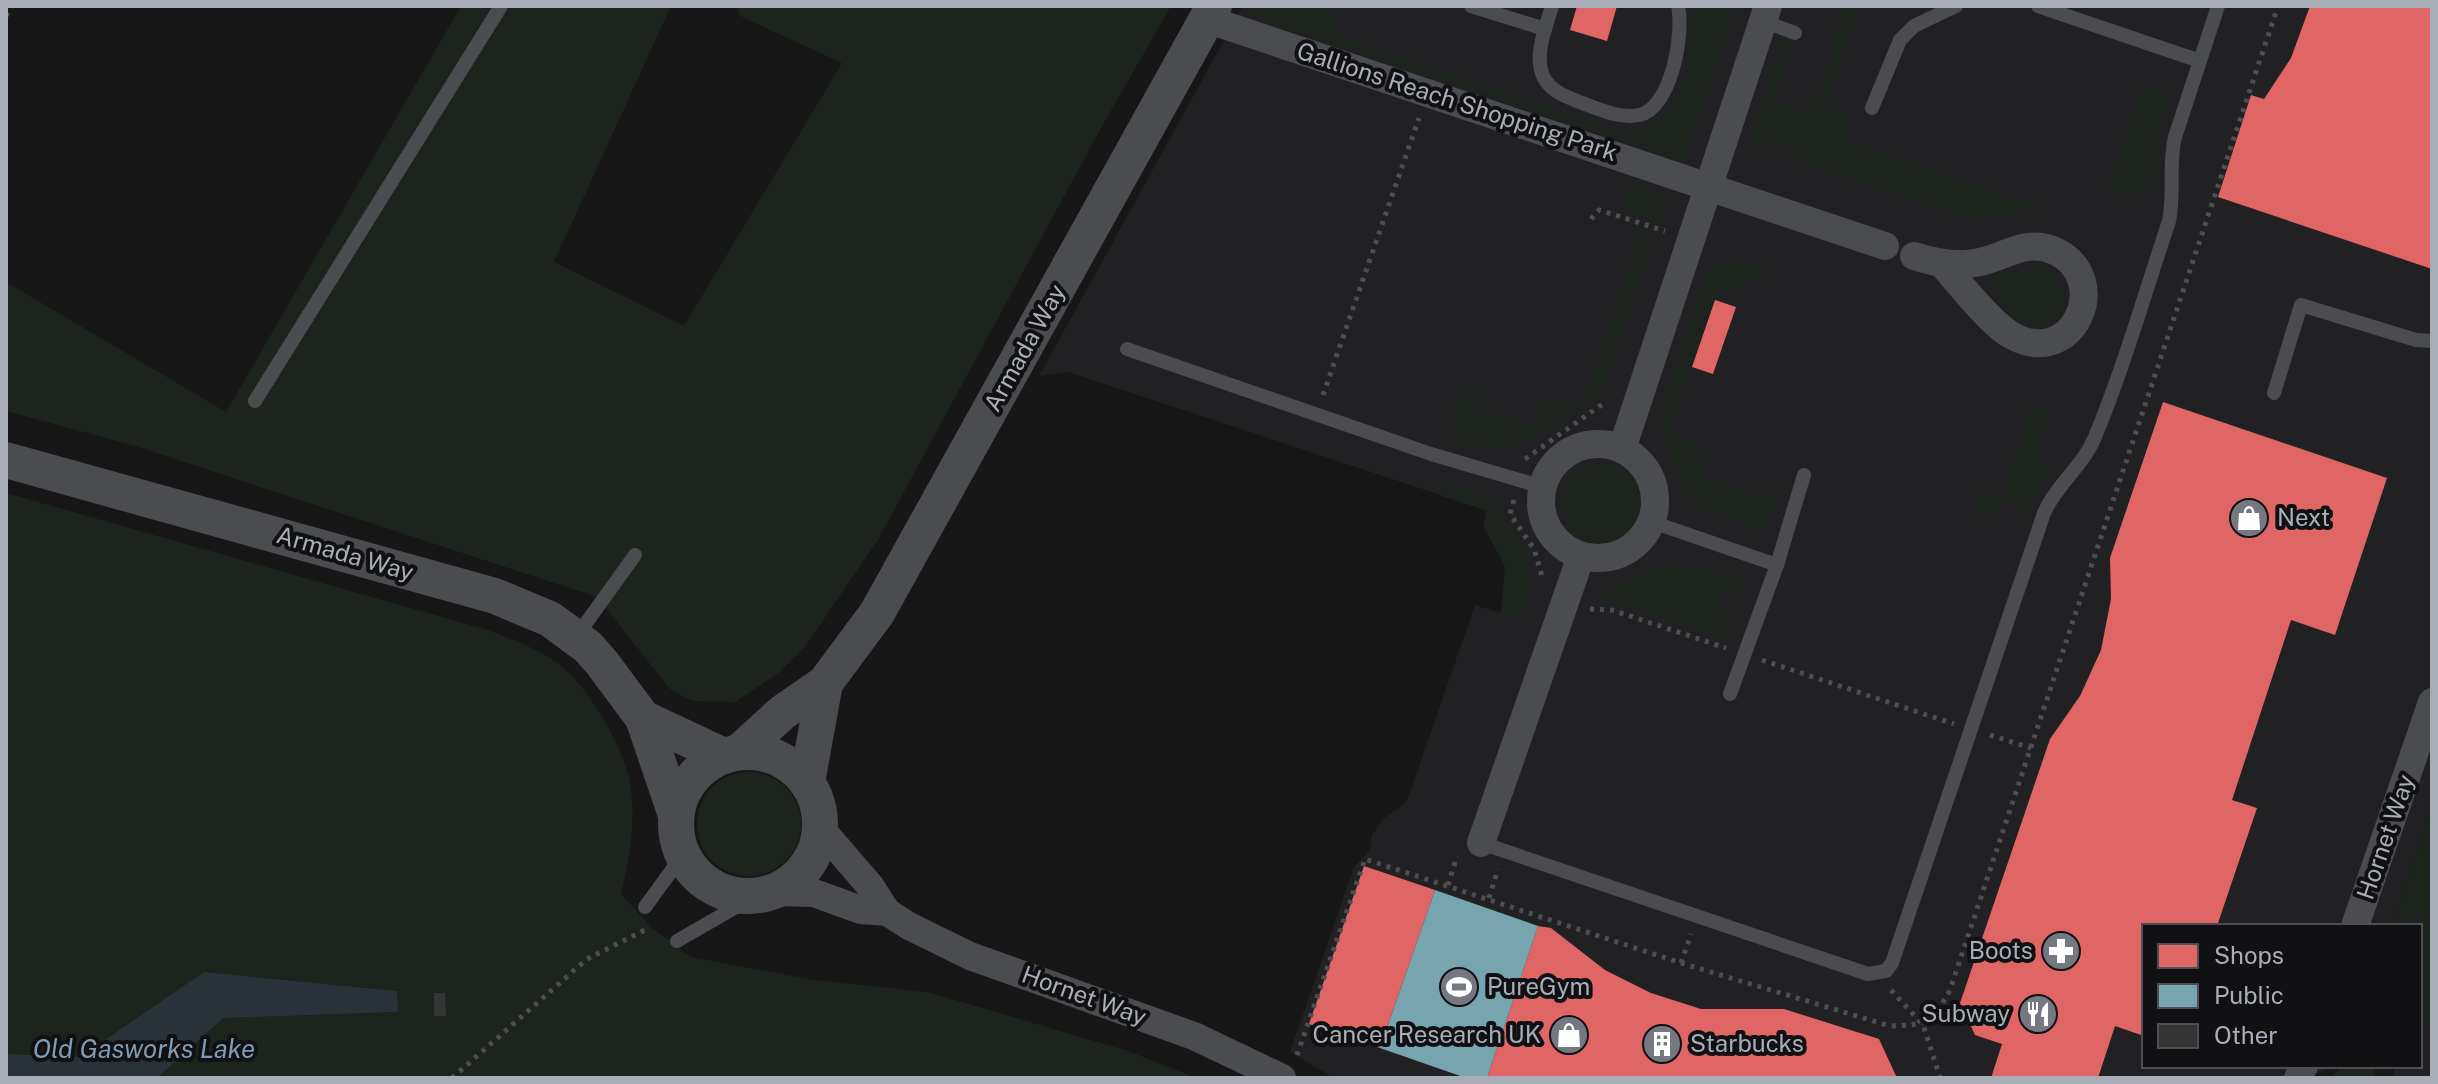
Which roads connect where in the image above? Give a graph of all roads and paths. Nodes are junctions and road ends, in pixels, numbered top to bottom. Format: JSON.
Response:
{"nodes":[{"id":1,"x":12,"y":6,"type":"edge"},
{"id":2,"x":501,"y":6,"type":"edge"},
{"id":3,"x":1471,"y":6,"type":"edge"},
{"id":4,"x":1552,"y":6,"type":"edge"},
{"id":5,"x":1678,"y":6,"type":"edge"},
{"id":6,"x":1956,"y":6,"type":"edge"},
{"id":7,"x":2038,"y":6,"type":"edge"},
{"id":8,"x":2218,"y":6,"type":"edge"},
{"id":9,"x":2278,"y":6,"type":"edge"},
{"id":10,"x":1210,"y":13,"type":"edge"},
{"id":11,"x":1766,"y":14,"type":"edge"},
{"id":12,"x":6,"y":16,"type":"edge"},
{"id":13,"x":1545,"y":29,"type":"junction"},
{"id":14,"x":1795,"y":33,"type":"dead end"},
{"id":15,"x":2200,"y":61,"type":"junction"},
{"id":16,"x":1872,"y":108,"type":"dead end"},
{"id":17,"x":1421,"y":113,"type":"dead end"},
{"id":18,"x":1707,"y":184,"type":"junction"},
{"id":19,"x":1591,"y":219,"type":"dead end"},
{"id":20,"x":1671,"y":221,"type":"dead end"},
{"id":21,"x":1671,"y":232,"type":"junction"},
{"id":22,"x":1663,"y":246,"type":"dead end"},
{"id":23,"x":1885,"y":246,"type":"joint"},
{"id":24,"x":1914,"y":256,"type":"joint"},
{"id":25,"x":1943,"y":265,"type":"junction"},
{"id":26,"x":2432,"y":341,"type":"edge"},
{"id":27,"x":1127,"y":349,"type":"dead end"},
{"id":28,"x":2274,"y":393,"type":"dead end"},
{"id":29,"x":1607,"y":398,"type":"dead end"},
{"id":30,"x":255,"y":401,"type":"dead end"},
{"id":31,"x":1316,"y":414,"type":"junction"},
{"id":32,"x":1622,"y":449,"type":"junction"},
{"id":33,"x":1525,"y":457,"type":"dead end"},
{"id":34,"x":6,"y":460,"type":"edge"},
{"id":35,"x":1804,"y":475,"type":"dead end"},
{"id":36,"x":1543,"y":487,"type":"junction"},
{"id":37,"x":1510,"y":514,"type":"dead end"},
{"id":38,"x":1652,"y":522,"type":"junction"},
{"id":39,"x":635,"y":555,"type":"dead end"},
{"id":40,"x":1581,"y":556,"type":"junction"},
{"id":41,"x":1777,"y":565,"type":"junction"},
{"id":42,"x":1542,"y":590,"type":"dead end"},
{"id":43,"x":1587,"y":609,"type":"dead end"},
{"id":44,"x":576,"y":637,"type":"junction"},
{"id":45,"x":1745,"y":655,"type":"junction"},
{"id":46,"x":825,"y":683,"type":"junction"},
{"id":47,"x":1730,"y":694,"type":"dead end"},
{"id":48,"x":2432,"y":702,"type":"edge"},
{"id":49,"x":643,"y":718,"type":"junction"},
{"id":50,"x":1969,"y":729,"type":"junction"},
{"id":51,"x":2031,"y":748,"type":"junction"},
{"id":52,"x":731,"y":754,"type":"junction"},
{"id":53,"x":807,"y":782,"type":"junction"},
{"id":54,"x":676,"y":815,"type":"junction"},
{"id":55,"x":821,"y":829,"type":"junction"},
{"id":56,"x":1481,"y":843,"type":"joint"},
{"id":57,"x":683,"y":855,"type":"junction"},
{"id":58,"x":764,"y":894,"type":"junction"},
{"id":59,"x":645,"y":907,"type":"dead end"},
{"id":60,"x":887,"y":912,"type":"junction"},
{"id":61,"x":2356,"y":924,"type":"edge"},
{"id":62,"x":651,"y":927,"type":"dead end"},
{"id":63,"x":677,"y":941,"type":"dead end"},
{"id":64,"x":1877,"y":975,"type":"junction"},
{"id":65,"x":1923,"y":1025,"type":"junction"},
{"id":66,"x":1288,"y":1070,"type":"edge"},
{"id":67,"x":1940,"y":1077,"type":"edge"},
{"id":68,"x":452,"y":1078,"type":"edge"}],
"edges":[{"from":1,"to":12,"type":"path"},
{"from":2,"to":30,"type":"lane"},
{"from":3,"to":13,"type":"lane"},
{"from":4,"to":13,"type":"lane"},
{"from":5,"to":13,"type":"lane"},
{"from":6,"to":16,"type":"lane"},
{"from":7,"to":15,"type":"lane"},
{"from":8,"to":15,"type":"lane"},
{"from":9,"to":51,"type":"path"},
{"from":10,"to":18,"type":"street","name":"Gallions Reach Shopping Park"},
{"from":10,"to":46,"type":"street","name":"Armada Way"},
{"from":11,"to":14,"type":"lane"},
{"from":11,"to":18,"type":"street"},
{"from":15,"to":50,"type":"lane"},
{"from":17,"to":31,"type":"path"},
{"from":18,"to":23,"type":"street","name":"Gallions Reach Shopping Park"},
{"from":18,"to":32,"type":"street"},
{"from":19,"to":21,"type":"path"},
{"from":20,"to":21,"type":"path"},
{"from":21,"to":22,"type":"path"},
{"from":23,"to":24,"type":"lane"},
{"from":24,"to":25,"type":"street"},
{"from":25,"to":25,"type":"street"},
{"from":26,"to":28,"type":"lane"},
{"from":27,"to":31,"type":"lane"},
{"from":29,"to":33,"type":"path"},
{"from":31,"to":36,"type":"lane"},
{"from":32,"to":36,"type":"street"},
{"from":32,"to":38,"type":"street"},
{"from":34,"to":44,"type":"street","name":"Armada Way"},
{"from":35,"to":41,"type":"lane"},
{"from":36,"to":40,"type":"street"},
{"from":37,"to":42,"type":"path"},
{"from":38,"to":40,"type":"street"},
{"from":38,"to":41,"type":"lane"},
{"from":39,"to":44,"type":"lane"},
{"from":40,"to":56,"type":"street"},
{"from":41,"to":45,"type":"lane"},
{"from":43,"to":45,"type":"path"},
{"from":44,"to":49,"type":"street","name":"Armada Way"},
{"from":45,"to":47,"type":"lane"},
{"from":45,"to":50,"type":"path"},
{"from":46,"to":52,"type":"street","name":"Armada Way"},
{"from":46,"to":53,"type":"street","name":"Armada Way"},
{"from":48,"to":61,"type":"street","name":"Hornet Way"},
{"from":49,"to":52,"type":"street","name":"Armada Way"},
{"from":49,"to":54,"type":"street","name":"Armada Way"},
{"from":50,"to":51,"type":"path"},
{"from":50,"to":64,"type":"lane"},
{"from":51,"to":65,"type":"path"},
{"from":52,"to":53,"type":"street","name":"Armada Way"},
{"from":52,"to":54,"type":"street","name":"Armada Way"},
{"from":53,"to":55,"type":"street","name":"Armada Way"},
{"from":54,"to":57,"type":"street","name":"Armada Way"},
{"from":55,"to":58,"type":"street"},
{"from":55,"to":60,"type":"street","name":"Hornet Way"},
{"from":56,"to":64,"type":"lane"},
{"from":57,"to":58,"type":"street"},
{"from":57,"to":59,"type":"lane"},
{"from":58,"to":60,"type":"street","name":"Hornet Way"},
{"from":58,"to":63,"type":"lane"},
{"from":60,"to":66,"type":"street","name":"Hornet Way"},
{"from":62,"to":68,"type":"path"},
{"from":64,"to":65,"type":"path"},
{"from":65,"to":66,"type":"path"},
{"from":65,"to":67,"type":"path"}]}
